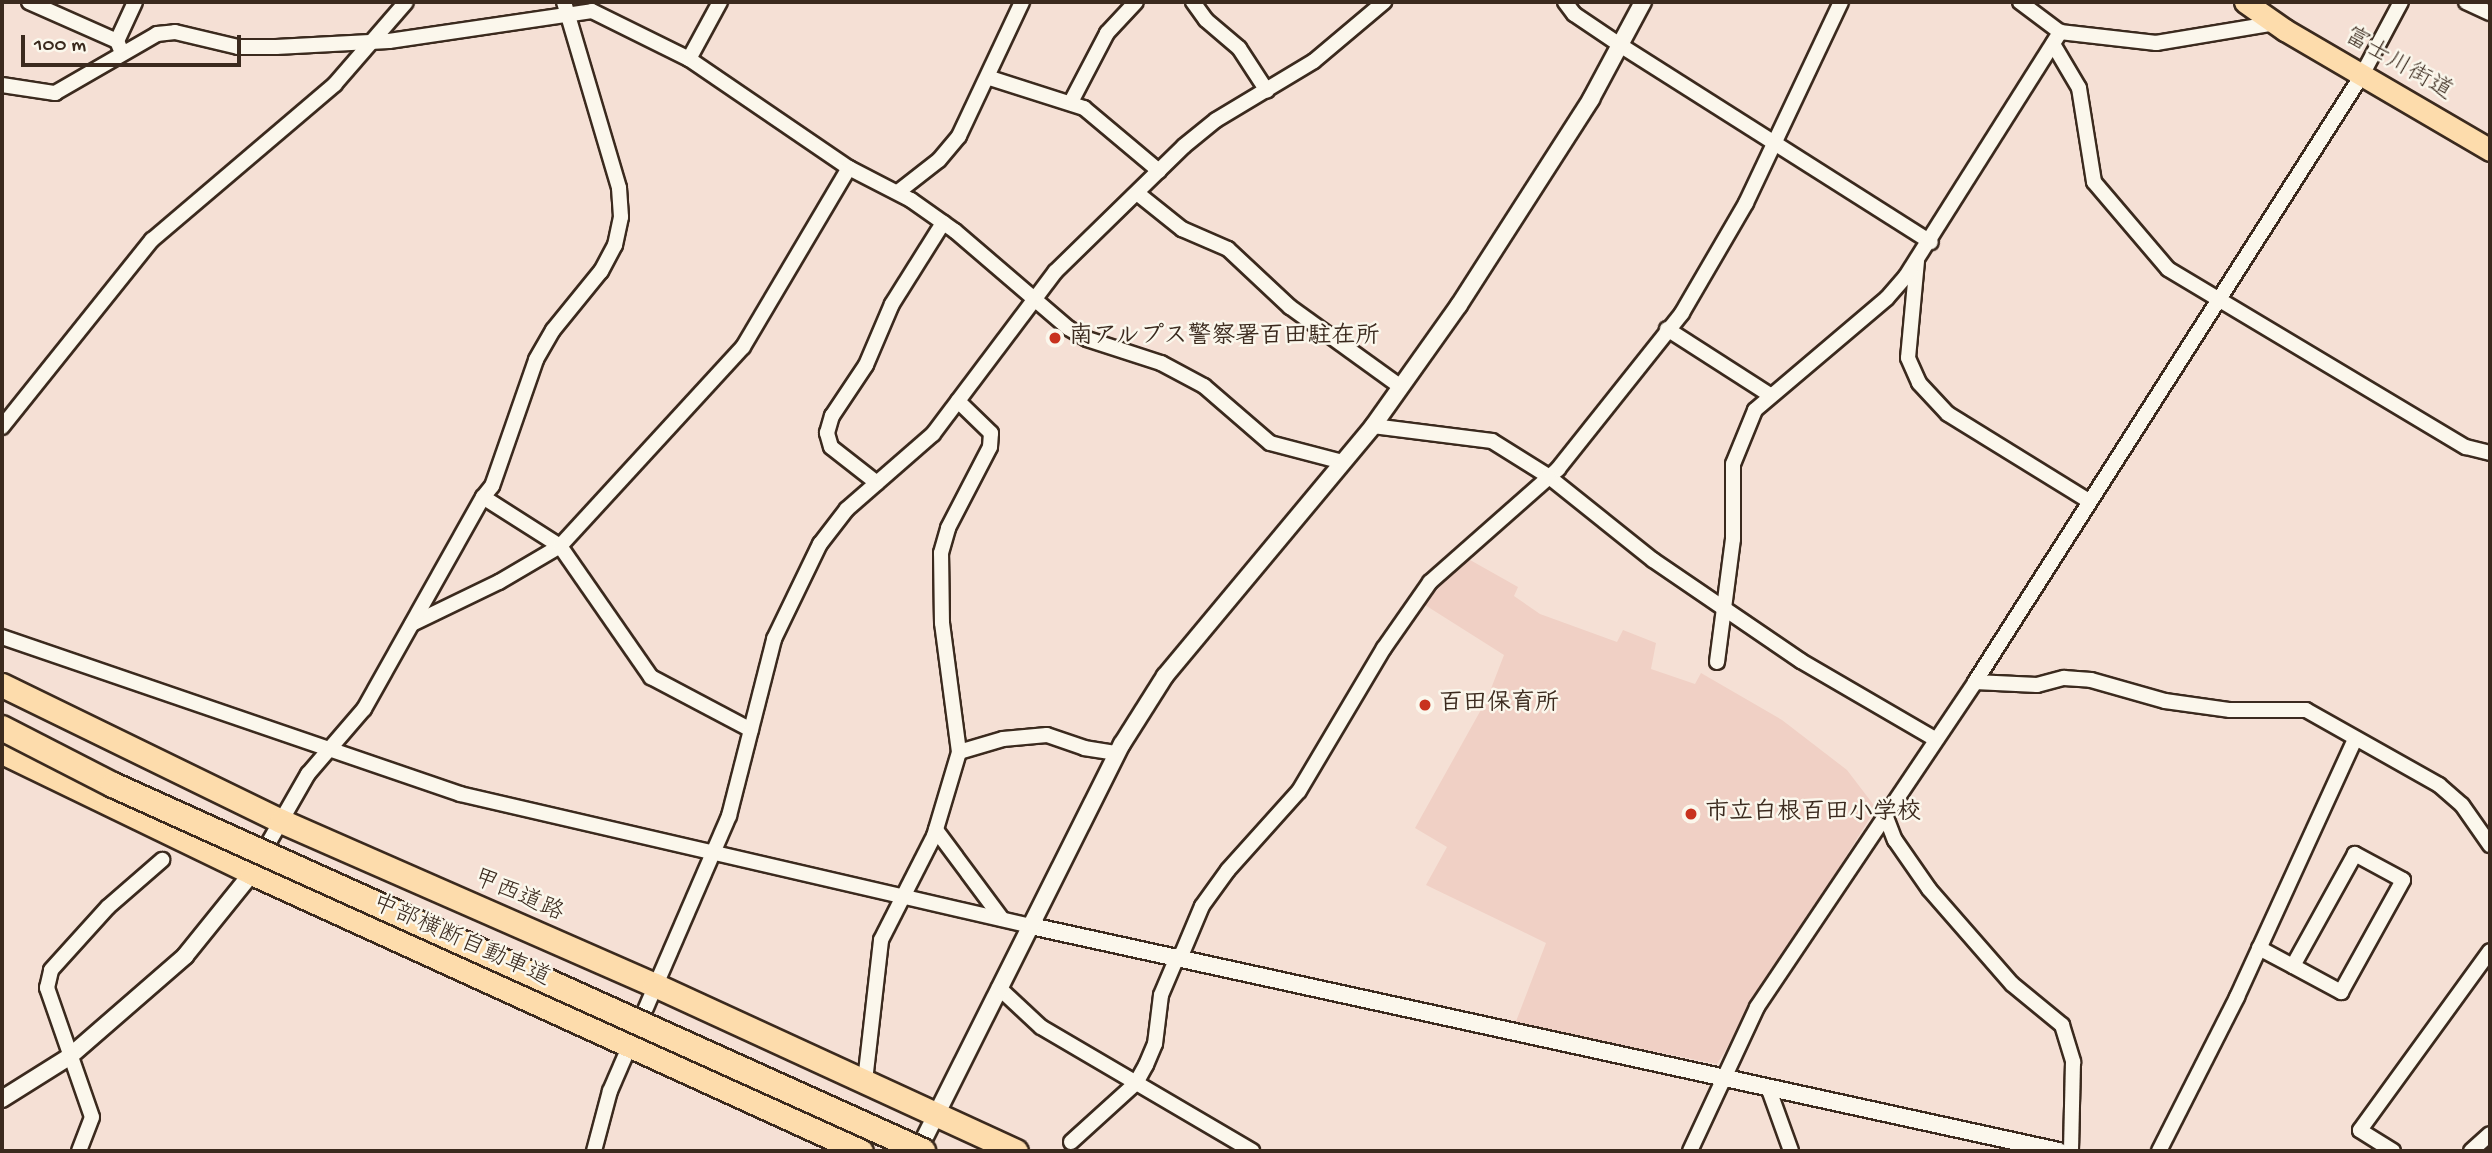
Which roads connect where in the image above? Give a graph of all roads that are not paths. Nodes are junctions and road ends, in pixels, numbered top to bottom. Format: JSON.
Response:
{"nodes":[{"id":1,"x":29,"y":2,"type":"edge"},
{"id":2,"x":135,"y":2,"type":"edge"},
{"id":3,"x":406,"y":2,"type":"edge"},
{"id":4,"x":720,"y":2,"type":"edge"},
{"id":5,"x":1022,"y":2,"type":"edge"},
{"id":6,"x":1136,"y":2,"type":"edge"},
{"id":7,"x":1193,"y":2,"type":"edge"},
{"id":8,"x":1384,"y":2,"type":"edge"},
{"id":9,"x":1565,"y":2,"type":"edge"},
{"id":10,"x":1643,"y":2,"type":"edge"},
{"id":11,"x":1841,"y":2,"type":"edge"},
{"id":12,"x":2020,"y":2,"type":"edge"},
{"id":13,"x":2245,"y":2,"type":"edge"},
{"id":14,"x":2401,"y":2,"type":"edge"},
{"id":15,"x":2466,"y":2,"type":"edge"},
{"id":16,"x":567,"y":7,"type":"edge"},
{"id":17,"x":2490,"y":13,"type":"edge"},
{"id":18,"x":2275,"y":23,"type":"junction"},
{"id":19,"x":2056,"y":38,"type":"junction"},
{"id":20,"x":374,"y":42,"type":"junction"},
{"id":21,"x":1620,"y":45,"type":"junction"},
{"id":22,"x":120,"y":47,"type":"junction"},
{"id":23,"x":689,"y":59,"type":"junction"},
{"id":24,"x":2362,"y":75,"type":"junction"},
{"id":25,"x":990,"y":78,"type":"junction"},
{"id":26,"x":2,"y":85,"type":"edge"},
{"id":27,"x":1267,"y":91,"type":"junction"},
{"id":28,"x":1071,"y":102,"type":"junction"},
{"id":29,"x":1775,"y":145,"type":"junction"},
{"id":30,"x":2490,"y":149,"type":"edge"},
{"id":31,"x":849,"y":168,"type":"junction"},
{"id":32,"x":1159,"y":171,"type":"junction"},
{"id":33,"x":898,"y":192,"type":"junction"},
{"id":34,"x":1137,"y":193,"type":"junction"},
{"id":35,"x":943,"y":223,"type":"junction"},
{"id":36,"x":1931,"y":242,"type":"junction"},
{"id":37,"x":1917,"y":261,"type":"junction"},
{"id":38,"x":1034,"y":298,"type":"junction"},
{"id":39,"x":2216,"y":300,"type":"junction"},
{"id":40,"x":1667,"y":330,"type":"junction"},
{"id":41,"x":1401,"y":387,"type":"junction"},
{"id":42,"x":1770,"y":395,"type":"junction"},
{"id":43,"x":958,"y":401,"type":"junction"},
{"id":44,"x":1374,"y":426,"type":"junction"},
{"id":45,"x":2,"y":427,"type":"edge"},
{"id":46,"x":2490,"y":453,"type":"edge"},
{"id":47,"x":1343,"y":462,"type":"junction"},
{"id":48,"x":1548,"y":476,"type":"junction"},
{"id":49,"x":877,"y":483,"type":"junction"},
{"id":50,"x":483,"y":498,"type":"junction"},
{"id":51,"x":2089,"y":501,"type":"junction"},
{"id":52,"x":560,"y":546,"type":"junction"},
{"id":53,"x":1723,"y":605,"type":"junction"},
{"id":54,"x":412,"y":624,"type":"junction"},
{"id":55,"x":2,"y":637,"type":"edge"},
{"id":56,"x":1717,"y":662,"type":"dead end"},
{"id":57,"x":1975,"y":682,"type":"junction"},
{"id":58,"x":2,"y":685,"type":"edge"},
{"id":59,"x":2,"y":728,"type":"edge"},
{"id":60,"x":751,"y":730,"type":"junction"},
{"id":61,"x":1935,"y":739,"type":"junction"},
{"id":62,"x":2356,"y":739,"type":"junction"},
{"id":63,"x":2,"y":742,"type":"edge"},
{"id":64,"x":326,"y":751,"type":"junction"},
{"id":65,"x":2,"y":752,"type":"edge"},
{"id":66,"x":960,"y":752,"type":"junction"},
{"id":67,"x":1117,"y":753,"type":"junction"},
{"id":68,"x":1884,"y":812,"type":"junction"},
{"id":69,"x":281,"y":821,"type":"junction"},
{"id":70,"x":936,"y":830,"type":"junction"},
{"id":71,"x":2490,"y":845,"type":"edge"},
{"id":72,"x":713,"y":853,"type":"junction"},
{"id":73,"x":162,"y":860,"type":"dead end"},
{"id":74,"x":252,"y":873,"type":"junction"},
{"id":75,"x":905,"y":897,"type":"junction"},
{"id":76,"x":1002,"y":919,"type":"junction"},
{"id":77,"x":1031,"y":926,"type":"junction"},
{"id":78,"x":2259,"y":948,"type":"junction"},
{"id":79,"x":2490,"y":951,"type":"edge"},
{"id":80,"x":1180,"y":955,"type":"junction"},
{"id":81,"x":2293,"y":967,"type":"junction"},
{"id":82,"x":655,"y":985,"type":"junction"},
{"id":83,"x":999,"y":988,"type":"junction"},
{"id":84,"x":630,"y":1046,"type":"junction"},
{"id":85,"x":69,"y":1057,"type":"junction"},
{"id":86,"x":1728,"y":1078,"type":"junction"},
{"id":87,"x":865,"y":1081,"type":"junction"},
{"id":88,"x":1136,"y":1083,"type":"junction"},
{"id":89,"x":1768,"y":1087,"type":"junction"},
{"id":90,"x":2,"y":1099,"type":"edge"},
{"id":91,"x":935,"y":1114,"type":"junction"},
{"id":92,"x":2490,"y":1134,"type":"edge"},
{"id":93,"x":1071,"y":1142,"type":"dead end"},
{"id":94,"x":79,"y":1151,"type":"edge"},
{"id":95,"x":594,"y":1151,"type":"edge"},
{"id":96,"x":861,"y":1151,"type":"edge"},
{"id":97,"x":894,"y":1151,"type":"edge"},
{"id":98,"x":920,"y":1151,"type":"edge"},
{"id":99,"x":1016,"y":1151,"type":"edge"},
{"id":100,"x":1252,"y":1151,"type":"edge"},
{"id":101,"x":1690,"y":1151,"type":"edge"},
{"id":102,"x":1791,"y":1151,"type":"edge"},
{"id":103,"x":2059,"y":1151,"type":"edge"},
{"id":104,"x":2071,"y":1151,"type":"edge"},
{"id":105,"x":2159,"y":1151,"type":"edge"},
{"id":106,"x":2393,"y":1151,"type":"edge"},
{"id":107,"x":2471,"y":1151,"type":"edge"}],
"edges":[{"from":1,"to":22,"type":"street"},
{"from":2,"to":22,"type":"street"},
{"from":3,"to":20,"type":"street"},
{"from":4,"to":23,"type":"street"},
{"from":5,"to":25,"type":"street"},
{"from":6,"to":28,"type":"street"},
{"from":7,"to":27,"type":"street"},
{"from":8,"to":27,"type":"street"},
{"from":9,"to":21,"type":"street"},
{"from":10,"to":21,"type":"street"},
{"from":11,"to":29,"type":"street"},
{"from":12,"to":19,"type":"street"},
{"from":13,"to":18,"type":"main road","name":"富士川街道"},
{"from":14,"to":24,"type":"street"},
{"from":15,"to":17,"type":"street"},
{"from":16,"to":20,"type":"street"},
{"from":16,"to":23,"type":"street"},
{"from":16,"to":50,"type":"street"},
{"from":18,"to":19,"type":"street"},
{"from":18,"to":24,"type":"main road","name":"富士川街道"},
{"from":19,"to":36,"type":"street"},
{"from":19,"to":39,"type":"street"},
{"from":20,"to":22,"type":"street"},
{"from":20,"to":45,"type":"street"},
{"from":21,"to":29,"type":"street"},
{"from":21,"to":41,"type":"street"},
{"from":22,"to":26,"type":"street"},
{"from":23,"to":31,"type":"street"},
{"from":24,"to":30,"type":"main road","name":"富士川街道"},
{"from":24,"to":39,"type":"street"},
{"from":25,"to":28,"type":"street"},
{"from":25,"to":33,"type":"street"},
{"from":27,"to":32,"type":"street"},
{"from":28,"to":32,"type":"street"},
{"from":29,"to":36,"type":"street"},
{"from":29,"to":40,"type":"street"},
{"from":31,"to":33,"type":"street"},
{"from":31,"to":52,"type":"street"},
{"from":32,"to":34,"type":"street"},
{"from":33,"to":35,"type":"street"},
{"from":34,"to":38,"type":"street"},
{"from":34,"to":41,"type":"street"},
{"from":35,"to":38,"type":"street"},
{"from":35,"to":49,"type":"street"},
{"from":36,"to":37,"type":"street"},
{"from":37,"to":42,"type":"street"},
{"from":37,"to":51,"type":"street"},
{"from":38,"to":43,"type":"street"},
{"from":38,"to":47,"type":"street"},
{"from":39,"to":46,"type":"street"},
{"from":39,"to":51,"type":"street"},
{"from":40,"to":42,"type":"street"},
{"from":40,"to":48,"type":"street"},
{"from":41,"to":44,"type":"street"},
{"from":42,"to":53,"type":"street"},
{"from":43,"to":49,"type":"street"},
{"from":43,"to":66,"type":"street"},
{"from":44,"to":47,"type":"street"},
{"from":44,"to":48,"type":"street"},
{"from":47,"to":67,"type":"street"},
{"from":48,"to":53,"type":"street"},
{"from":48,"to":80,"type":"street"},
{"from":49,"to":60,"type":"street"},
{"from":50,"to":52,"type":"street"},
{"from":50,"to":54,"type":"street"},
{"from":51,"to":57,"type":"street"},
{"from":52,"to":54,"type":"street"},
{"from":52,"to":60,"type":"street"},
{"from":53,"to":56,"type":"street"},
{"from":53,"to":61,"type":"street"},
{"from":54,"to":64,"type":"street"},
{"from":55,"to":64,"type":"street"},
{"from":57,"to":61,"type":"street"},
{"from":57,"to":62,"type":"street"},
{"from":58,"to":69,"type":"highway","name":"甲西道路"},
{"from":59,"to":98,"type":"highway","name":"中部横断自動車道","bridge":true},
{"from":60,"to":72,"type":"street"},
{"from":61,"to":68,"type":"street"},
{"from":62,"to":71,"type":"street"},
{"from":62,"to":78,"type":"street"},
{"from":63,"to":97,"type":"highway","name":"中部横断自動車道"},
{"from":64,"to":69,"type":"street"},
{"from":64,"to":72,"type":"street"},
{"from":65,"to":74,"type":"highway"},
{"from":66,"to":67,"type":"street"},
{"from":66,"to":70,"type":"street"},
{"from":67,"to":77,"type":"street"},
{"from":68,"to":86,"type":"street"},
{"from":68,"to":104,"type":"street"},
{"from":69,"to":74,"type":"street"},
{"from":69,"to":82,"type":"highway","name":"甲西道路"},
{"from":70,"to":75,"type":"street"},
{"from":70,"to":76,"type":"street"},
{"from":72,"to":75,"type":"street"},
{"from":72,"to":82,"type":"street"},
{"from":73,"to":85,"type":"street"},
{"from":74,"to":84,"type":"highway"},
{"from":74,"to":85,"type":"street"},
{"from":75,"to":76,"type":"street"},
{"from":75,"to":87,"type":"street"},
{"from":76,"to":77,"type":"street"},
{"from":77,"to":80,"type":"street"},
{"from":77,"to":83,"type":"street"},
{"from":78,"to":81,"type":"street"},
{"from":78,"to":105,"type":"street"},
{"from":79,"to":106,"type":"street"},
{"from":80,"to":86,"type":"street"},
{"from":80,"to":88,"type":"street"},
{"from":81,"to":81,"type":"street"},
{"from":82,"to":84,"type":"street"},
{"from":82,"to":87,"type":"highway","name":"甲西道路"},
{"from":83,"to":88,"type":"street"},
{"from":83,"to":91,"type":"street"},
{"from":84,"to":95,"type":"street"},
{"from":84,"to":96,"type":"highway"},
{"from":85,"to":90,"type":"street"},
{"from":85,"to":94,"type":"street"},
{"from":86,"to":89,"type":"street"},
{"from":86,"to":101,"type":"street"},
{"from":87,"to":91,"type":"highway","name":"甲西道路"},
{"from":88,"to":93,"type":"street"},
{"from":88,"to":100,"type":"street"},
{"from":89,"to":102,"type":"street"},
{"from":89,"to":103,"type":"street"},
{"from":91,"to":98,"type":"street"},
{"from":91,"to":99,"type":"highway","name":"甲西道路"},
{"from":92,"to":107,"type":"street"}]}
